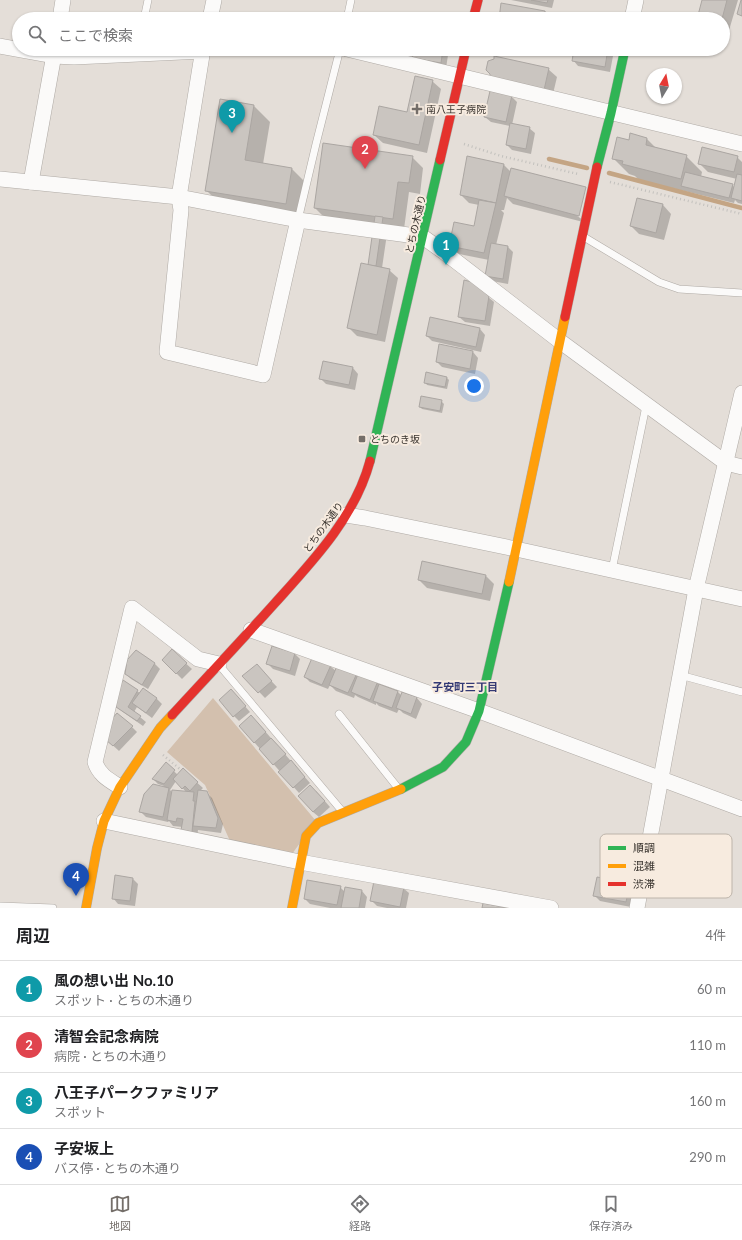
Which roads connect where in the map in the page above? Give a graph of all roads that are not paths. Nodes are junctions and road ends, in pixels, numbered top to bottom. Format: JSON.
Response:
{"nodes":[{"id":1,"x":63,"y":0,"type":"edge"},
{"id":2,"x":148,"y":0,"type":"edge"},
{"id":3,"x":214,"y":0,"type":"edge"},
{"id":4,"x":351,"y":0,"type":"edge"},
{"id":5,"x":478,"y":0,"type":"edge"},
{"id":6,"x":636,"y":0,"type":"edge"},
{"id":7,"x":61,"y":12,"type":"edge"},
{"id":8,"x":145,"y":12,"type":"edge"},
{"id":9,"x":213,"y":12,"type":"edge"},
{"id":10,"x":348,"y":12,"type":"edge"},
{"id":11,"x":475,"y":12,"type":"edge"},
{"id":12,"x":633,"y":12,"type":"edge"},
{"id":13,"x":0,"y":46,"type":"edge"},
{"id":14,"x":12,"y":48,"type":"edge"},
{"id":15,"x":53,"y":56,"type":"edge"},
{"id":16,"x":69,"y":56,"type":"edge"},
{"id":17,"x":87,"y":56,"type":"edge"},
{"id":18,"x":202,"y":56,"type":"edge"},
{"id":19,"x":338,"y":56,"type":"edge"},
{"id":20,"x":375,"y":56,"type":"edge"},
{"id":21,"x":464,"y":56,"type":"edge"},
{"id":22,"x":623,"y":56,"type":"edge"},
{"id":23,"x":460,"y":77,"type":"junction"},
{"id":24,"x":611,"y":113,"type":"junction"},
{"id":25,"x":742,"y":144,"type":"edge"},
{"id":26,"x":0,"y":179,"type":"edge"},
{"id":27,"x":31,"y":182,"type":"junction"},
{"id":28,"x":179,"y":197,"type":"junction"},
{"id":29,"x":298,"y":220,"type":"junction"},
{"id":30,"x":582,"y":236,"type":"junction"},
{"id":31,"x":423,"y":237,"type":"junction"},
{"id":32,"x":742,"y":293,"type":"edge"},
{"id":33,"x":561,"y":342,"type":"junction"},
{"id":34,"x":742,"y":393,"type":"edge"},
{"id":35,"x":646,"y":406,"type":"junction"},
{"id":36,"x":726,"y":463,"type":"junction"},
{"id":37,"x":742,"y":467,"type":"edge"},
{"id":38,"x":346,"y":515,"type":"junction"},
{"id":39,"x":516,"y":549,"type":"junction"},
{"id":40,"x":612,"y":570,"type":"junction"},
{"id":41,"x":696,"y":589,"type":"junction"},
{"id":42,"x":742,"y":599,"type":"edge"},
{"id":43,"x":251,"y":630,"type":"junction"},
{"id":44,"x":219,"y":664,"type":"junction"},
{"id":45,"x":680,"y":676,"type":"junction"},
{"id":46,"x":742,"y":692,"type":"edge"},
{"id":47,"x":479,"y":711,"type":"junction"},
{"id":48,"x":339,"y":714,"type":"dead end"},
{"id":49,"x":661,"y":780,"type":"junction"},
{"id":50,"x":120,"y":787,"type":"junction"},
{"id":51,"x":400,"y":789,"type":"junction"},
{"id":52,"x":742,"y":809,"type":"edge"},
{"id":53,"x":343,"y":812,"type":"junction"},
{"id":54,"x":104,"y":821,"type":"junction"},
{"id":55,"x":651,"y":834,"type":"edge"},
{"id":56,"x":300,"y":862,"type":"junction"},
{"id":57,"x":639,"y":898,"type":"edge"},
{"id":58,"x":0,"y":906,"type":"edge"},
{"id":59,"x":53,"y":908,"type":"edge"},
{"id":60,"x":86,"y":908,"type":"edge"},
{"id":61,"x":292,"y":908,"type":"edge"},
{"id":62,"x":551,"y":908,"type":"edge"},
{"id":63,"x":637,"y":908,"type":"edge"}],
"edges":[{"from":1,"to":7,"type":"street"},
{"from":2,"to":8,"type":"lane"},
{"from":3,"to":9,"type":"street"},
{"from":4,"to":10,"type":"lane"},
{"from":5,"to":11,"type":"street"},
{"from":6,"to":12,"type":"street"},
{"from":13,"to":14,"type":"street"},
{"from":15,"to":27,"type":"street"},
{"from":16,"to":17,"type":"street"},
{"from":18,"to":28,"type":"street"},
{"from":19,"to":29,"type":"lane"},
{"from":20,"to":23,"type":"street"},
{"from":21,"to":23,"type":"street","name":"とちの木通り"},
{"from":22,"to":24,"type":"street"},
{"from":23,"to":24,"type":"street"},
{"from":23,"to":31,"type":"street","name":"とちの木通り"},
{"from":24,"to":25,"type":"street"},
{"from":24,"to":30,"type":"street"},
{"from":26,"to":27,"type":"street"},
{"from":27,"to":28,"type":"street"},
{"from":28,"to":29,"type":"street"},
{"from":28,"to":29,"type":"street"},
{"from":29,"to":31,"type":"street"},
{"from":30,"to":32,"type":"lane"},
{"from":30,"to":33,"type":"street"},
{"from":31,"to":33,"type":"street"},
{"from":31,"to":38,"type":"street","name":"とちの木通り"},
{"from":33,"to":35,"type":"street"},
{"from":33,"to":39,"type":"street"},
{"from":34,"to":36,"type":"street"},
{"from":35,"to":36,"type":"street"},
{"from":35,"to":40,"type":"lane"},
{"from":36,"to":37,"type":"street"},
{"from":36,"to":41,"type":"street"},
{"from":38,"to":39,"type":"street"},
{"from":38,"to":43,"type":"street","name":"とちの木通り"},
{"from":39,"to":40,"type":"street"},
{"from":39,"to":47,"type":"street"},
{"from":40,"to":41,"type":"street"},
{"from":41,"to":42,"type":"street"},
{"from":41,"to":45,"type":"street"},
{"from":43,"to":44,"type":"street","name":"とちの木通り"},
{"from":43,"to":47,"type":"street"},
{"from":44,"to":50,"type":"street","name":"とちの木通り"},
{"from":44,"to":50,"type":"street"},
{"from":44,"to":53,"type":"lane"},
{"from":45,"to":46,"type":"lane"},
{"from":45,"to":49,"type":"street"},
{"from":47,"to":49,"type":"street"},
{"from":47,"to":51,"type":"street"},
{"from":48,"to":51,"type":"lane"},
{"from":49,"to":52,"type":"street"},
{"from":49,"to":55,"type":"street"},
{"from":50,"to":54,"type":"street","name":"とちの木通り"},
{"from":51,"to":53,"type":"street"},
{"from":53,"to":56,"type":"street"},
{"from":54,"to":56,"type":"street"},
{"from":54,"to":60,"type":"street","name":"とちの木通り"},
{"from":56,"to":61,"type":"street"},
{"from":56,"to":62,"type":"street"},
{"from":57,"to":63,"type":"street"},
{"from":58,"to":59,"type":"lane"}]}
